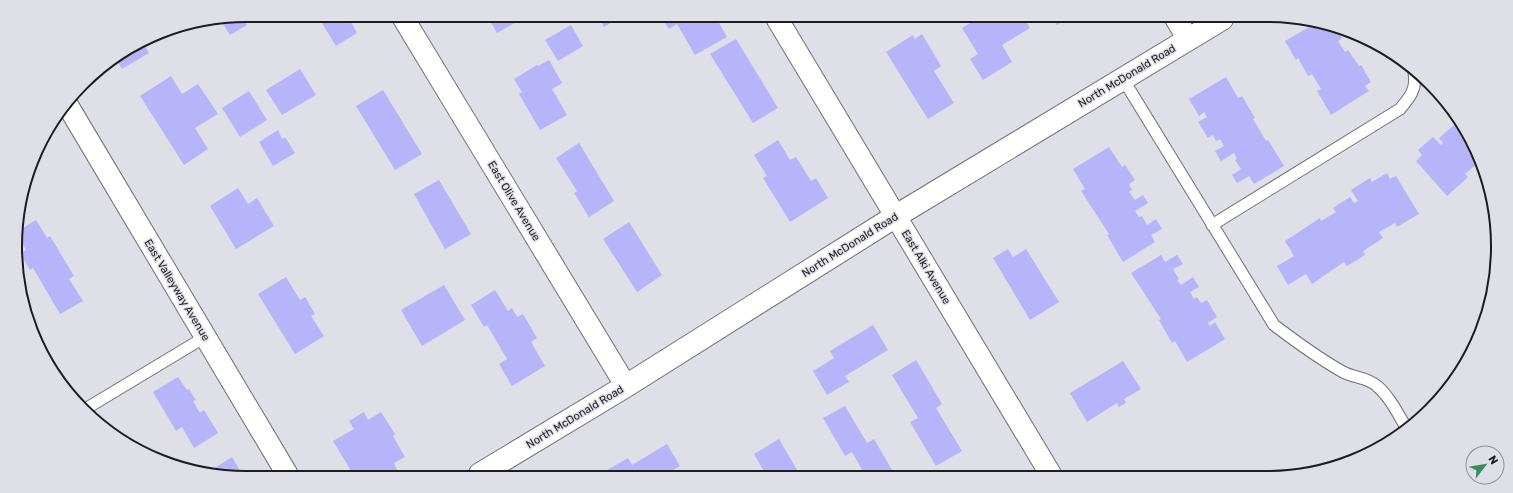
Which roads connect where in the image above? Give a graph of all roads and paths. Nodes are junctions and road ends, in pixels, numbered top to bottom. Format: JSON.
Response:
{"nodes":[{"id":1,"x":406,"y":22,"type":"edge"},
{"id":2,"x":779,"y":22,"type":"edge"},
{"id":3,"x":1178,"y":22,"type":"edge"},
{"id":4,"x":1217,"y":22,"type":"edge"},
{"id":5,"x":1188,"y":39,"type":"junction"},
{"id":6,"x":1123,"y":78,"type":"junction"},
{"id":7,"x":1415,"y":78,"type":"edge"},
{"id":8,"x":69,"y":108,"type":"edge"},
{"id":9,"x":896,"y":216,"type":"junction"},
{"id":10,"x":1212,"y":225,"type":"junction"},
{"id":11,"x":205,"y":337,"type":"junction"},
{"id":12,"x":626,"y":386,"type":"junction"},
{"id":13,"x":89,"y":406,"type":"edge"},
{"id":14,"x":1404,"y":424,"type":"edge"},
{"id":15,"x":285,"y":471,"type":"edge"},
{"id":16,"x":485,"y":471,"type":"edge"},
{"id":17,"x":1049,"y":471,"type":"edge"}],
"edges":[{"from":1,"to":12,"type":"street","name":"East Olive Avenue"},
{"from":2,"to":9,"type":"street","name":"East Alki Avenue"},
{"from":3,"to":5,"type":"street"},
{"from":4,"to":5,"type":"street","name":"North McDonald Road"},
{"from":5,"to":6,"type":"street","name":"North McDonald Road"},
{"from":6,"to":9,"type":"street","name":"North McDonald Road"},
{"from":6,"to":10,"type":"lane"},
{"from":7,"to":10,"type":"lane"},
{"from":8,"to":11,"type":"street","name":"East Valleyway Avenue"},
{"from":9,"to":12,"type":"street","name":"North McDonald Road"},
{"from":9,"to":17,"type":"street","name":"East Alki Avenue"},
{"from":10,"to":14,"type":"lane"},
{"from":11,"to":13,"type":"lane"},
{"from":11,"to":15,"type":"street","name":"East Valleyway Avenue"},
{"from":12,"to":16,"type":"street","name":"North McDonald Road"}]}
